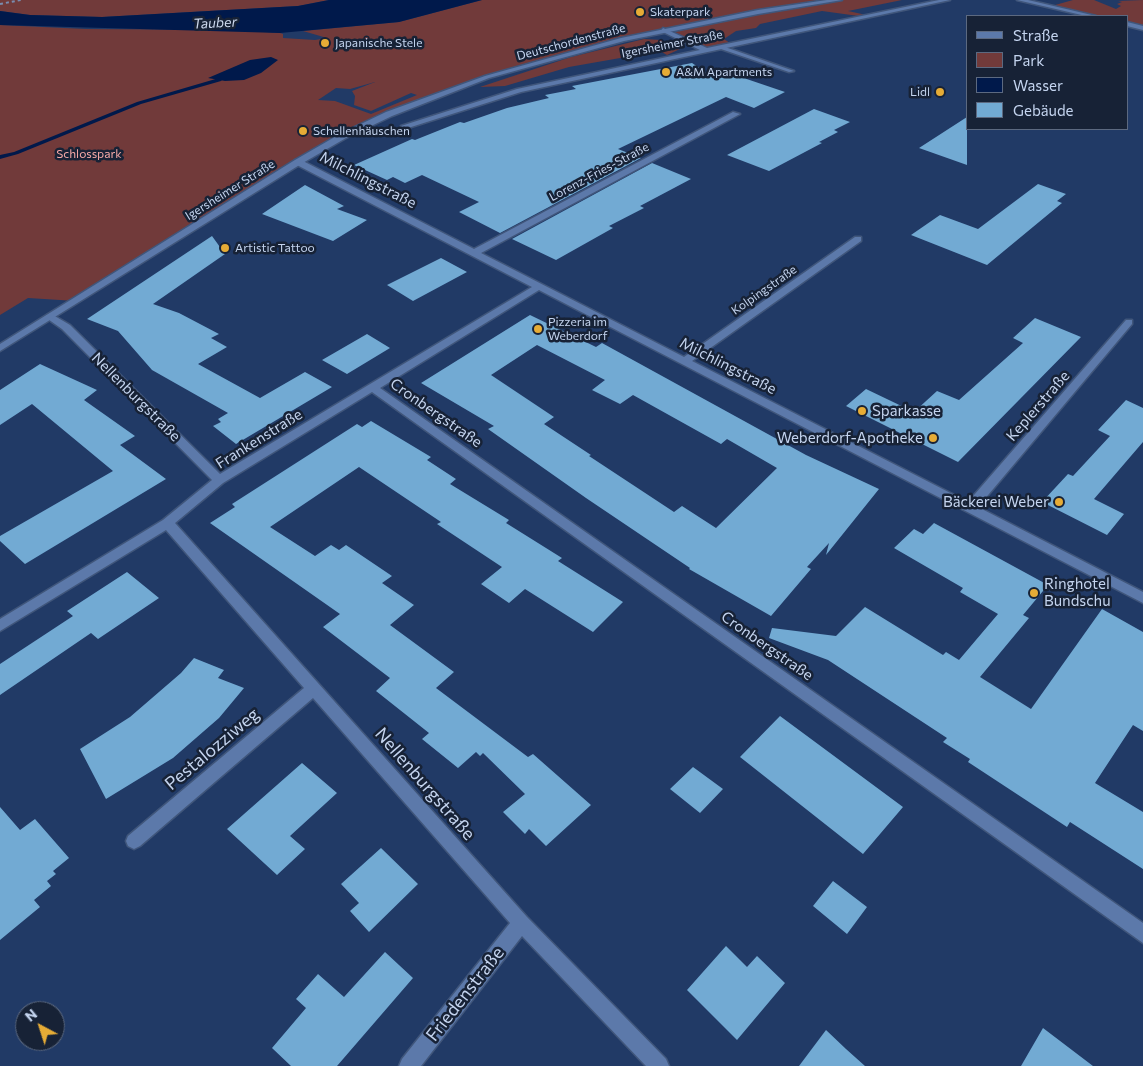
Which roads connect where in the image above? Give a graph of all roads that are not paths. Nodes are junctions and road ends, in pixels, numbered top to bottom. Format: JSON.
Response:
{"nodes":[{"id":1,"x":839,"y":0,"type":"edge"},
{"id":2,"x":947,"y":0,"type":"edge"},
{"id":3,"x":1020,"y":0,"type":"edge"},
{"id":4,"x":1088,"y":15,"type":"edge"},
{"id":5,"x":1128,"y":24,"type":"edge"},
{"id":6,"x":1143,"y":28,"type":"edge"},
{"id":7,"x":663,"y":30,"type":"junction"},
{"id":8,"x":720,"y":47,"type":"junction"},
{"id":9,"x":705,"y":50,"type":"junction"},
{"id":10,"x":791,"y":71,"type":"dead end"},
{"id":11,"x":487,"y":77,"type":"joint"},
{"id":12,"x":736,"y":114,"type":"dead end"},
{"id":13,"x":405,"y":126,"type":"dead end"},
{"id":14,"x":298,"y":162,"type":"junction"},
{"id":15,"x":858,"y":239,"type":"dead end"},
{"id":16,"x":475,"y":252,"type":"junction"},
{"id":17,"x":540,"y":286,"type":"junction"},
{"id":18,"x":50,"y":317,"type":"junction"},
{"id":19,"x":1129,"y":322,"type":"dead end"},
{"id":20,"x":0,"y":348,"type":"edge"},
{"id":21,"x":685,"y":361,"type":"junction"},
{"id":22,"x":372,"y":387,"type":"junction"},
{"id":23,"x":219,"y":480,"type":"junction"},
{"id":24,"x":970,"y":508,"type":"junction"},
{"id":25,"x":167,"y":523,"type":"junction"},
{"id":26,"x":1143,"y":598,"type":"edge"},
{"id":27,"x":0,"y":626,"type":"edge"},
{"id":28,"x":315,"y":688,"type":"junction"},
{"id":29,"x":134,"y":841,"type":"dead end"},
{"id":30,"x":521,"y":923,"type":"junction"},
{"id":31,"x":1143,"y":934,"type":"edge"},
{"id":32,"x":409,"y":1066,"type":"edge"},
{"id":33,"x":659,"y":1066,"type":"edge"}],
"edges":[{"from":1,"to":7,"type":"street","name":"Deutschordenstraße"},
{"from":2,"to":8,"type":"street","name":"Igersheimer Straße"},
{"from":3,"to":4,"type":"street"},
{"from":5,"to":6,"type":"street"},
{"from":7,"to":9,"type":"street"},
{"from":7,"to":11,"type":"street","name":"Deutschordenstraße"},
{"from":8,"to":9,"type":"street","name":"Igersheimer Straße"},
{"from":8,"to":10,"type":"street"},
{"from":9,"to":13,"type":"street","name":"Igersheimer Straße"},
{"from":11,"to":14,"type":"street","name":"Igersheimer Straße"},
{"from":12,"to":16,"type":"street","name":"Lorenz-Fries-Straße"},
{"from":14,"to":16,"type":"street","name":"Milchlingstraße"},
{"from":14,"to":18,"type":"street","name":"Igersheimer Straße"},
{"from":15,"to":21,"type":"street","name":"Kolpingstraße"},
{"from":16,"to":17,"type":"street","name":"Milchlingstraße"},
{"from":17,"to":21,"type":"street","name":"Milchlingstraße"},
{"from":17,"to":22,"type":"street","name":"Frankenstraße"},
{"from":18,"to":20,"type":"street","name":"Igersheimer Straße"},
{"from":18,"to":23,"type":"street","name":"Nellenburgstraße"},
{"from":19,"to":24,"type":"street","name":"Keplerstraße"},
{"from":21,"to":24,"type":"street","name":"Milchlingstraße"},
{"from":22,"to":23,"type":"street","name":"Frankenstraße"},
{"from":22,"to":31,"type":"street","name":"Cronbergstraße"},
{"from":23,"to":25,"type":"street","name":"Frankenstraße"},
{"from":24,"to":26,"type":"street","name":"Milchlingstraße"},
{"from":25,"to":27,"type":"street","name":"Frankenstraße"},
{"from":25,"to":28,"type":"street","name":"Nellenburgstraße"},
{"from":28,"to":29,"type":"street","name":"Pestalozziweg"},
{"from":28,"to":30,"type":"street","name":"Nellenburgstraße"},
{"from":30,"to":32,"type":"street","name":"Friedenstraße"},
{"from":30,"to":33,"type":"street","name":"Nellenburgstraße"}]}
